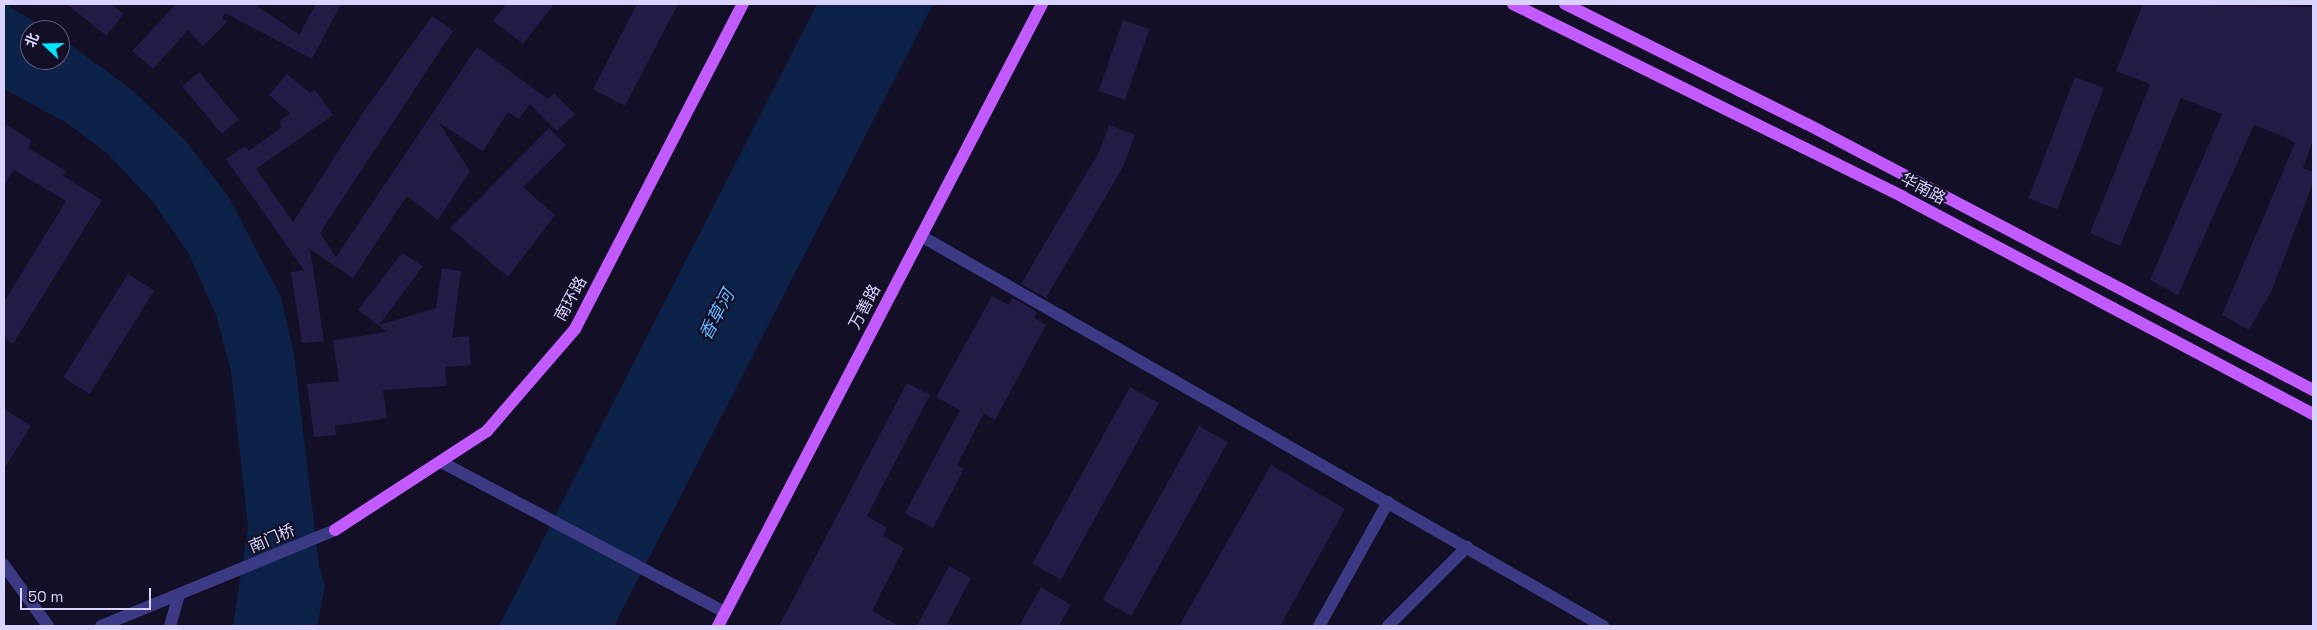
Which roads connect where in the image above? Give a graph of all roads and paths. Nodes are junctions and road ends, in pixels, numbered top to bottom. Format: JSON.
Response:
{"nodes":[{"id":1,"x":743,"y":4,"type":"edge"},
{"id":2,"x":1042,"y":4,"type":"edge"},
{"id":3,"x":1512,"y":4,"type":"edge"},
{"id":4,"x":1565,"y":4,"type":"edge"},
{"id":5,"x":921,"y":236,"type":"junction"},
{"id":6,"x":2313,"y":390,"type":"edge"},
{"id":7,"x":2313,"y":414,"type":"edge"},
{"id":8,"x":443,"y":463,"type":"junction"},
{"id":9,"x":1388,"y":502,"type":"junction"},
{"id":10,"x":335,"y":530,"type":"joint"},
{"id":11,"x":1467,"y":547,"type":"junction"},
{"id":12,"x":4,"y":565,"type":"edge"},
{"id":13,"x":179,"y":594,"type":"junction"},
{"id":14,"x":725,"y":612,"type":"junction"},
{"id":15,"x":48,"y":626,"type":"edge"},
{"id":16,"x":101,"y":626,"type":"edge"},
{"id":17,"x":170,"y":626,"type":"edge"},
{"id":18,"x":718,"y":626,"type":"edge"},
{"id":19,"x":1319,"y":626,"type":"edge"},
{"id":20,"x":1388,"y":626,"type":"edge"},
{"id":21,"x":1603,"y":626,"type":"edge"}],
"edges":[{"from":1,"to":8,"type":"main road","name":"南环路"},
{"from":2,"to":5,"type":"main road","name":"万善路"},
{"from":3,"to":7,"type":"main road","name":"华南路"},
{"from":4,"to":6,"type":"main road","name":"华南路"},
{"from":5,"to":9,"type":"street"},
{"from":5,"to":14,"type":"main road","name":"万善路"},
{"from":8,"to":10,"type":"main road","name":"南环路"},
{"from":8,"to":14,"type":"street"},
{"from":9,"to":11,"type":"street"},
{"from":9,"to":19,"type":"street"},
{"from":10,"to":13,"type":"street","name":"南门桥"},
{"from":11,"to":20,"type":"street"},
{"from":11,"to":21,"type":"street"},
{"from":12,"to":15,"type":"street"},
{"from":13,"to":16,"type":"street"},
{"from":13,"to":17,"type":"street"},
{"from":14,"to":18,"type":"main road","name":"万善路"}]}
